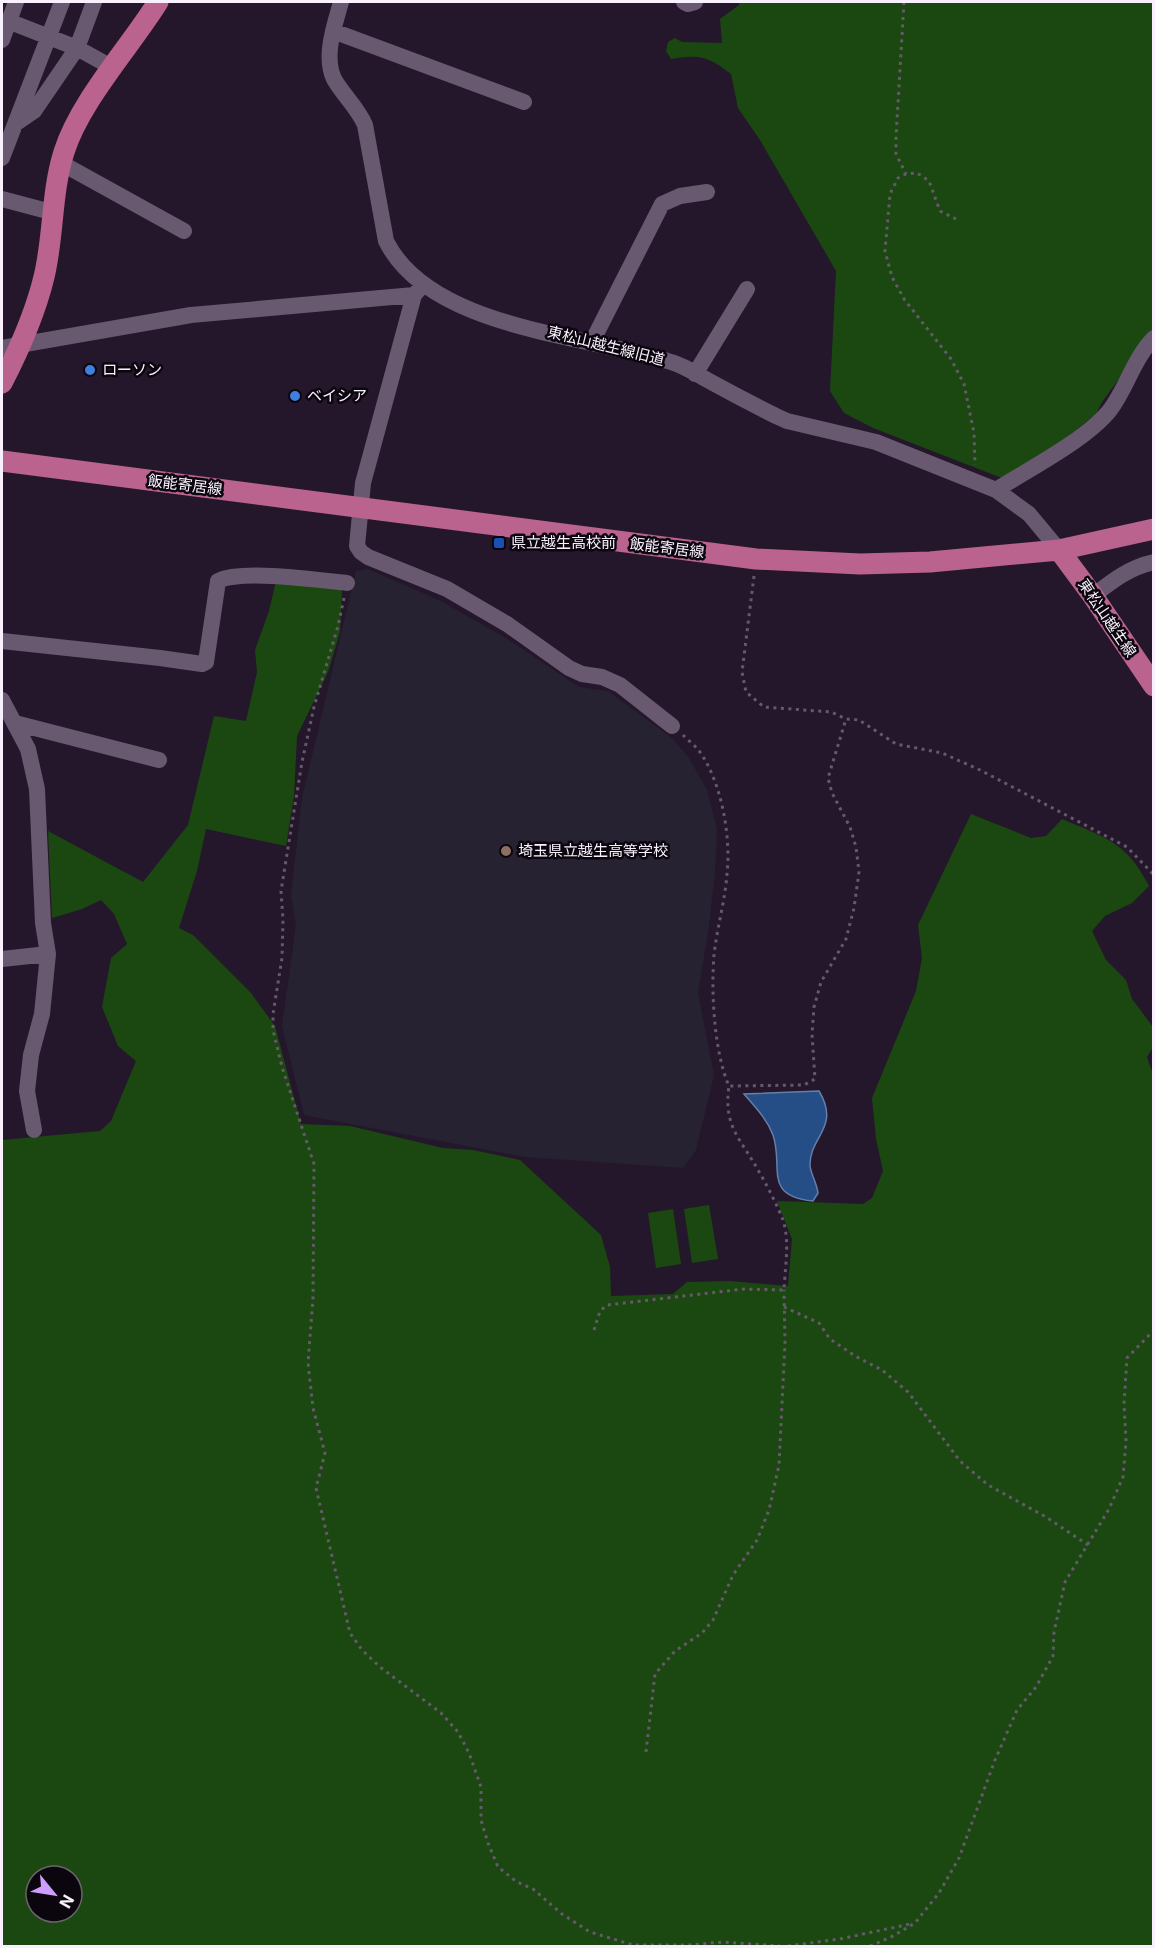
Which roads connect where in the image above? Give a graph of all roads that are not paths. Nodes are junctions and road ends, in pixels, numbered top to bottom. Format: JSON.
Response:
{"nodes":[{"id":1,"x":15,"y":2,"type":"edge"},
{"id":2,"x":62,"y":2,"type":"edge"},
{"id":3,"x":94,"y":2,"type":"edge"},
{"id":4,"x":158,"y":2,"type":"edge"},
{"id":5,"x":341,"y":2,"type":"edge"},
{"id":6,"x":684,"y":2,"type":"edge"},
{"id":7,"x":695,"y":2,"type":"edge"},
{"id":8,"x":8,"y":21,"type":"junction"},
{"id":9,"x":333,"y":31,"type":"junction"},
{"id":10,"x":49,"y":36,"type":"junction"},
{"id":11,"x":2,"y":40,"type":"edge"},
{"id":12,"x":77,"y":48,"type":"junction"},
{"id":13,"x":113,"y":68,"type":"junction"},
{"id":14,"x":524,"y":102,"type":"dead end"},
{"id":15,"x":15,"y":124,"type":"junction"},
{"id":16,"x":2,"y":158,"type":"edge"},
{"id":17,"x":61,"y":163,"type":"junction"},
{"id":18,"x":707,"y":192,"type":"dead end"},
{"id":19,"x":2,"y":199,"type":"edge"},
{"id":20,"x":51,"y":212,"type":"junction"},
{"id":21,"x":184,"y":231,"type":"dead end"},
{"id":22,"x":747,"y":289,"type":"dead end"},
{"id":23,"x":418,"y":290,"type":"junction"},
{"id":24,"x":1154,"y":338,"type":"edge"},
{"id":25,"x":592,"y":342,"type":"junction"},
{"id":26,"x":11,"y":346,"type":"edge"},
{"id":27,"x":695,"y":374,"type":"junction"},
{"id":28,"x":2,"y":383,"type":"edge"},
{"id":29,"x":2,"y":461,"type":"edge"},
{"id":30,"x":996,"y":490,"type":"junction"},
{"id":31,"x":360,"y":508,"type":"junction"},
{"id":32,"x":1154,"y":529,"type":"edge"},
{"id":33,"x":1059,"y":550,"type":"junction"},
{"id":34,"x":1154,"y":562,"type":"edge"},
{"id":35,"x":347,"y":583,"type":"road end"},
{"id":36,"x":1093,"y":596,"type":"junction"},
{"id":37,"x":2,"y":641,"type":"edge"},
{"id":38,"x":1154,"y":686,"type":"edge"},
{"id":39,"x":2,"y":700,"type":"edge"},
{"id":40,"x":15,"y":723,"type":"junction"},
{"id":41,"x":672,"y":726,"type":"road end"},
{"id":42,"x":159,"y":760,"type":"dead end"},
{"id":43,"x":48,"y":954,"type":"junction"},
{"id":44,"x":2,"y":959,"type":"edge"},
{"id":45,"x":34,"y":1130,"type":"dead end"}],
"edges":[{"from":1,"to":8,"type":"street"},
{"from":2,"to":10,"type":"street"},
{"from":3,"to":12,"type":"street"},
{"from":4,"to":13,"type":"main road"},
{"from":5,"to":9,"type":"street","name":"東松山越生線旧道"},
{"from":6,"to":7,"type":"street"},
{"from":8,"to":10,"type":"street"},
{"from":8,"to":11,"type":"street"},
{"from":9,"to":14,"type":"street"},
{"from":9,"to":23,"type":"street","name":"東松山越生線旧道"},
{"from":10,"to":12,"type":"street"},
{"from":10,"to":15,"type":"street"},
{"from":12,"to":13,"type":"street"},
{"from":12,"to":15,"type":"street"},
{"from":13,"to":17,"type":"main road"},
{"from":15,"to":16,"type":"street"},
{"from":17,"to":20,"type":"main road"},
{"from":17,"to":21,"type":"street"},
{"from":18,"to":25,"type":"street"},
{"from":19,"to":20,"type":"street"},
{"from":20,"to":26,"type":"main road"},
{"from":22,"to":27,"type":"street"},
{"from":23,"to":25,"type":"street","name":"東松山越生線旧道"},
{"from":23,"to":26,"type":"street"},
{"from":23,"to":31,"type":"street"},
{"from":24,"to":30,"type":"street"},
{"from":25,"to":27,"type":"street","name":"東松山越生線旧道"},
{"from":26,"to":28,"type":"main road"},
{"from":27,"to":30,"type":"street","name":"東松山越生線旧道"},
{"from":29,"to":31,"type":"main road","name":"飯能寄居線"},
{"from":30,"to":33,"type":"street","name":"東松山越生線旧道"},
{"from":31,"to":33,"type":"main road","name":"飯能寄居線"},
{"from":31,"to":41,"type":"street"},
{"from":32,"to":33,"type":"main road","name":"飯能寄居線"},
{"from":33,"to":36,"type":"main road","name":"東松山越生線"},
{"from":34,"to":36,"type":"street"},
{"from":35,"to":37,"type":"street"},
{"from":36,"to":38,"type":"main road","name":"東松山越生線"},
{"from":39,"to":40,"type":"street"},
{"from":40,"to":42,"type":"street"},
{"from":40,"to":43,"type":"street"},
{"from":43,"to":44,"type":"street"},
{"from":43,"to":45,"type":"street"}]}
